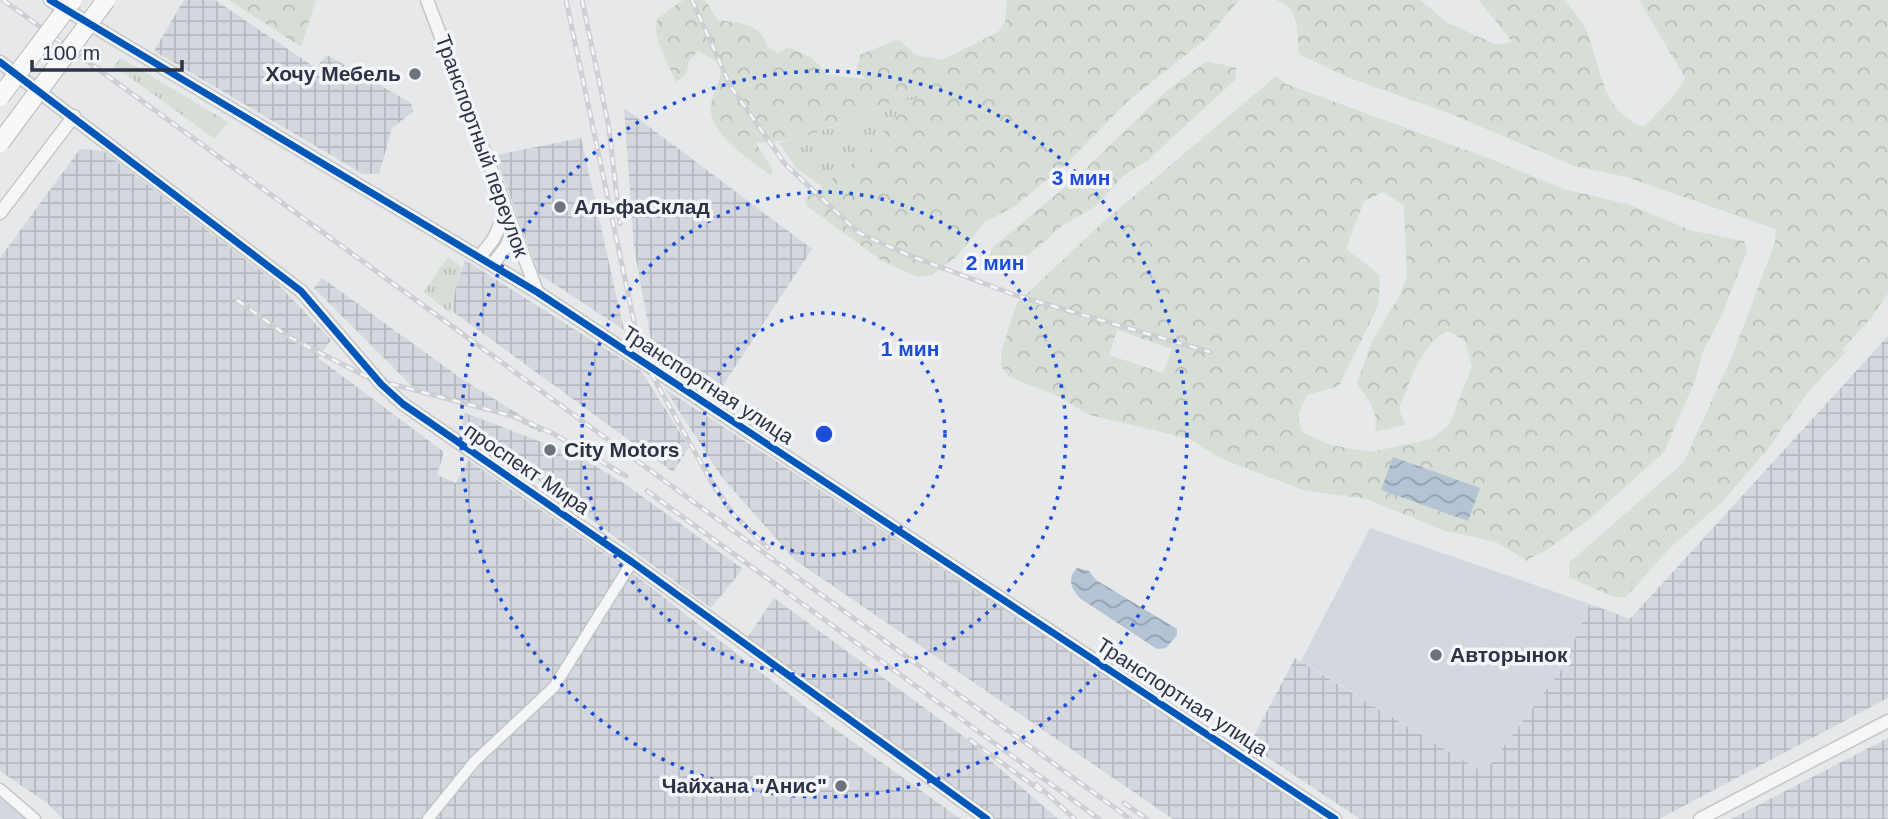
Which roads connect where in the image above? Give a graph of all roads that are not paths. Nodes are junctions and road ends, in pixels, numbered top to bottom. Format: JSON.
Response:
{"nodes":[{"id":1,"x":50,"y":0,"type":"edge"},
{"id":2,"x":73,"y":0,"type":"edge"},
{"id":3,"x":106,"y":0,"type":"edge"},
{"id":4,"x":427,"y":0,"type":"edge"},
{"id":5,"x":0,"y":62,"type":"edge"},
{"id":6,"x":0,"y":97,"type":"edge"},
{"id":7,"x":74,"y":116,"type":"junction"},
{"id":8,"x":0,"y":143,"type":"edge"},
{"id":9,"x":506,"y":211,"type":"junction"},
{"id":10,"x":0,"y":213,"type":"edge"},
{"id":11,"x":513,"y":231,"type":"junction"},
{"id":12,"x":480,"y":256,"type":"junction"},
{"id":13,"x":493,"y":264,"type":"junction"},
{"id":14,"x":537,"y":292,"type":"junction"},
{"id":15,"x":632,"y":562,"type":"junction"},
{"id":16,"x":1888,"y":720,"type":"edge"},
{"id":17,"x":0,"y":789,"type":"edge"},
{"id":18,"x":34,"y":819,"type":"edge"},
{"id":19,"x":428,"y":819,"type":"edge"},
{"id":20,"x":987,"y":819,"type":"edge"},
{"id":21,"x":1335,"y":819,"type":"edge"},
{"id":22,"x":1700,"y":819,"type":"edge"}],
"edges":[{"from":1,"to":12,"type":"street","name":"Транспортная улица"},
{"from":2,"to":6,"type":"highway","bridge":true},
{"from":3,"to":8,"type":"highway","bridge":true},
{"from":4,"to":9,"type":"street","name":"Транспортный переулок"},
{"from":5,"to":7,"type":"street","name":"проспект Мира"},
{"from":7,"to":10,"type":"street"},
{"from":7,"to":15,"type":"street","name":"проспект Мира"},
{"from":9,"to":11,"type":"street","name":"Транспортный переулок"},
{"from":9,"to":12,"type":"street"},
{"from":11,"to":13,"type":"street"},
{"from":11,"to":14,"type":"street","name":"Транспортный переулок"},
{"from":12,"to":13,"type":"street","name":"Транспортная улица"},
{"from":13,"to":14,"type":"street","name":"Транспортная улица"},
{"from":14,"to":21,"type":"street","name":"Транспортная улица"},
{"from":15,"to":19,"type":"street"},
{"from":15,"to":20,"type":"street","name":"проспект Мира"},
{"from":16,"to":22,"type":"street"},
{"from":17,"to":18,"type":"street"}]}
